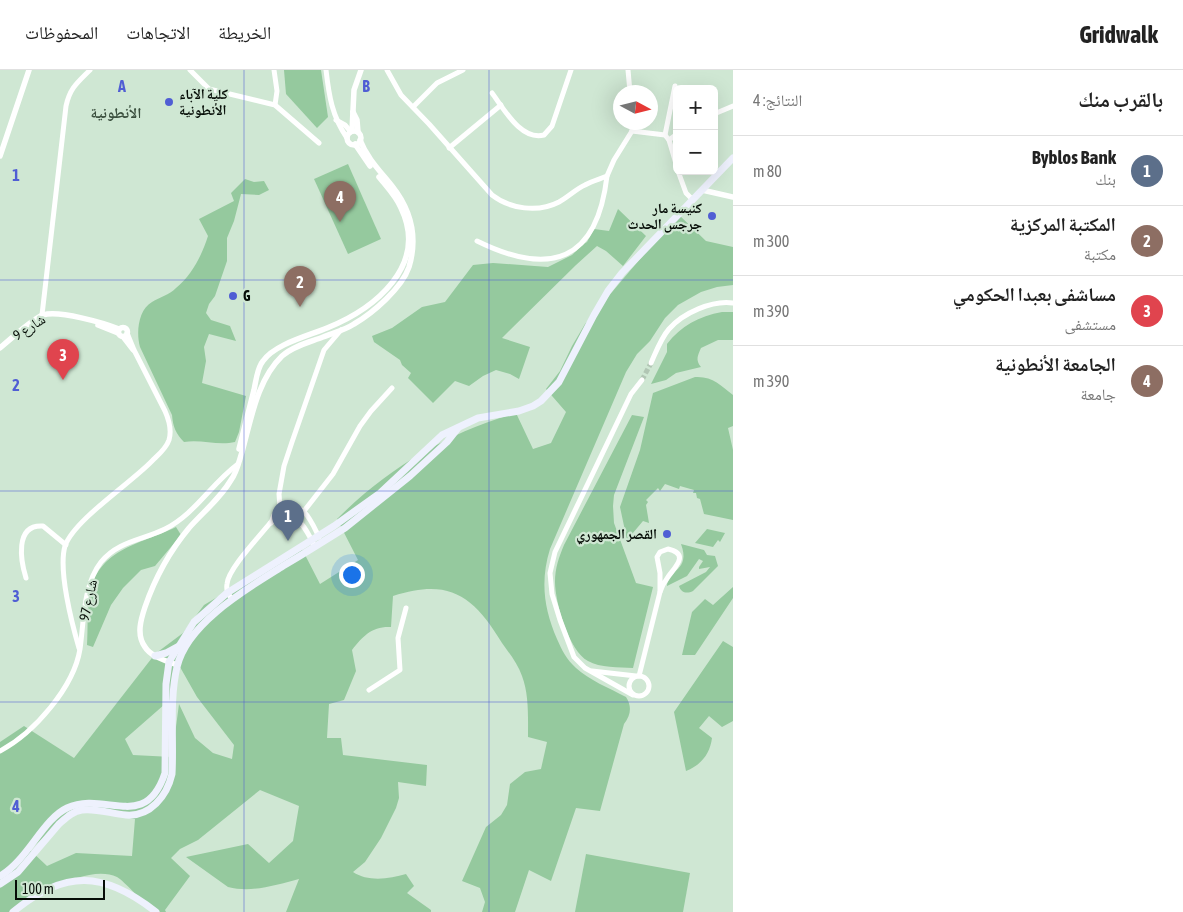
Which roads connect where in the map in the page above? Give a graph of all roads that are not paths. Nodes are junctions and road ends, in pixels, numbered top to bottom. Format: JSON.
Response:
{"nodes":[{"id":1,"x":29,"y":70,"type":"edge"},
{"id":2,"x":91,"y":70,"type":"edge"},
{"id":3,"x":190,"y":70,"type":"edge"},
{"id":4,"x":274,"y":70,"type":"edge"},
{"id":5,"x":326,"y":70,"type":"edge"},
{"id":6,"x":361,"y":70,"type":"edge"},
{"id":7,"x":387,"y":70,"type":"edge"},
{"id":8,"x":463,"y":70,"type":"edge"},
{"id":9,"x":571,"y":70,"type":"edge"},
{"id":10,"x":628,"y":70,"type":"edge"},
{"id":11,"x":629,"y":85,"type":"edge"},
{"id":12,"x":492,"y":93,"type":"dead end"},
{"id":13,"x":673,"y":99,"type":"edge"},
{"id":14,"x":275,"y":105,"type":"junction"},
{"id":15,"x":501,"y":105,"type":"junction"},
{"id":16,"x":733,"y":106,"type":"edge"},
{"id":17,"x":413,"y":107,"type":"junction"},
{"id":18,"x":718,"y":112,"type":"edge"},
{"id":19,"x":336,"y":120,"type":"junction"},
{"id":20,"x":632,"y":130,"type":"joint"},
{"id":21,"x":354,"y":132,"type":"junction"},
{"id":22,"x":673,"y":135,"type":"edge"},
{"id":23,"x":667,"y":137,"type":"junction"},
{"id":24,"x":347,"y":138,"type":"junction"},
{"id":25,"x":360,"y":140,"type":"junction"},
{"id":26,"x":319,"y":143,"type":"dead end"},
{"id":27,"x":355,"y":144,"type":"junction"},
{"id":28,"x":449,"y":148,"type":"junction"},
{"id":29,"x":673,"y":155,"type":"edge"},
{"id":30,"x":0,"y":156,"type":"edge"},
{"id":31,"x":733,"y":158,"type":"edge"},
{"id":32,"x":680,"y":175,"type":"edge"},
{"id":33,"x":607,"y":176,"type":"junction"},
{"id":34,"x":702,"y":190,"type":"junction"},
{"id":35,"x":733,"y":198,"type":"edge"},
{"id":36,"x":693,"y":200,"type":"junction"},
{"id":37,"x":478,"y":241,"type":"dead end"},
{"id":38,"x":395,"y":285,"type":"junction"},
{"id":39,"x":733,"y":303,"type":"edge"},
{"id":40,"x":42,"y":315,"type":"junction"},
{"id":41,"x":341,"y":330,"type":"junction"},
{"id":42,"x":122,"y":333,"type":"joint"},
{"id":43,"x":320,"y":338,"type":"junction"},
{"id":44,"x":0,"y":348,"type":"edge"},
{"id":45,"x":324,"y":350,"type":"junction"},
{"id":46,"x":651,"y":363,"type":"tunnel mouth"},
{"id":47,"x":642,"y":380,"type":"tunnel mouth"},
{"id":48,"x":392,"y":388,"type":"dead end"},
{"id":49,"x":458,"y":426,"type":"junction"},
{"id":50,"x":236,"y":466,"type":"junction"},
{"id":51,"x":290,"y":506,"type":"junction"},
{"id":52,"x":281,"y":508,"type":"junction"},
{"id":53,"x":304,"y":510,"type":"junction"},
{"id":54,"x":287,"y":517,"type":"junction"},
{"id":55,"x":297,"y":520,"type":"junction"},
{"id":56,"x":270,"y":524,"type":"junction"},
{"id":57,"x":313,"y":524,"type":"junction"},
{"id":58,"x":306,"y":529,"type":"junction"},
{"id":59,"x":315,"y":537,"type":"junction"},
{"id":60,"x":318,"y":544,"type":"junction"},
{"id":61,"x":66,"y":546,"type":"junction"},
{"id":62,"x":26,"y":578,"type":"dead end"},
{"id":63,"x":660,"y":592,"type":"junction"},
{"id":64,"x":229,"y":596,"type":"junction"},
{"id":65,"x":406,"y":608,"type":"dead end"},
{"id":66,"x":177,"y":647,"type":"junction"},
{"id":67,"x":80,"y":651,"type":"junction"},
{"id":68,"x":155,"y":656,"type":"junction"},
{"id":69,"x":169,"y":662,"type":"junction"},
{"id":70,"x":177,"y":664,"type":"junction"},
{"id":71,"x":589,"y":670,"type":"junction"},
{"id":72,"x":638,"y":676,"type":"junction"},
{"id":73,"x":369,"y":690,"type":"dead end"},
{"id":74,"x":633,"y":695,"type":"junction"},
{"id":75,"x":0,"y":751,"type":"edge"},
{"id":76,"x":136,"y":810,"type":"junction"},
{"id":77,"x":0,"y":876,"type":"edge"},
{"id":78,"x":0,"y":884,"type":"edge"},
{"id":79,"x":13,"y":912,"type":"edge"},
{"id":80,"x":156,"y":912,"type":"edge"}],
"edges":[{"from":1,"to":30,"type":"street"},
{"from":2,"to":40,"type":"street"},
{"from":3,"to":14,"type":"street"},
{"from":4,"to":14,"type":"street"},
{"from":5,"to":19,"type":"street"},
{"from":6,"to":21,"type":"street"},
{"from":7,"to":17,"type":"street"},
{"from":8,"to":17,"type":"street"},
{"from":9,"to":15,"type":"street"},
{"from":10,"to":11,"type":"street"},
{"from":12,"to":15,"type":"street"},
{"from":13,"to":23,"type":"street"},
{"from":14,"to":26,"type":"street"},
{"from":15,"to":28,"type":"street"},
{"from":16,"to":18,"type":"street"},
{"from":17,"to":28,"type":"street"},
{"from":19,"to":21,"type":"street"},
{"from":19,"to":24,"type":"street"},
{"from":20,"to":23,"type":"street"},
{"from":20,"to":33,"type":"street"},
{"from":21,"to":24,"type":"street"},
{"from":21,"to":25,"type":"street"},
{"from":22,"to":23,"type":"street"},
{"from":23,"to":29,"type":"street"},
{"from":24,"to":27,"type":"street"},
{"from":25,"to":27,"type":"street"},
{"from":25,"to":38,"type":"street"},
{"from":27,"to":38,"type":"street"},
{"from":28,"to":33,"type":"street"},
{"from":31,"to":34,"type":"main road"},
{"from":32,"to":36,"type":"street"},
{"from":33,"to":37,"type":"street"},
{"from":34,"to":35,"type":"street"},
{"from":34,"to":36,"type":"main road"},
{"from":36,"to":49,"type":"main road"},
{"from":38,"to":41,"type":"street"},
{"from":38,"to":50,"type":"street"},
{"from":39,"to":46,"type":"street"},
{"from":40,"to":42,"type":"street","name":"شارع 9"},
{"from":40,"to":44,"type":"street","name":"شارع 9"},
{"from":41,"to":43,"type":"street"},
{"from":41,"to":45,"type":"street"},
{"from":42,"to":61,"type":"street"},
{"from":43,"to":45,"type":"street"},
{"from":43,"to":50,"type":"street"},
{"from":45,"to":52,"type":"street"},
{"from":47,"to":71,"type":"street"},
{"from":48,"to":53,"type":"street"},
{"from":49,"to":59,"type":"main road"},
{"from":49,"to":60,"type":"main road"},
{"from":50,"to":67,"type":"street","name":"شارع 97"},
{"from":50,"to":68,"type":"street"},
{"from":51,"to":52,"type":"street"},
{"from":51,"to":53,"type":"street"},
{"from":51,"to":54,"type":"street"},
{"from":52,"to":54,"type":"street"},
{"from":52,"to":56,"type":"street"},
{"from":53,"to":55,"type":"street"},
{"from":53,"to":57,"type":"street"},
{"from":54,"to":55,"type":"street"},
{"from":54,"to":56,"type":"street"},
{"from":55,"to":58,"type":"street"},
{"from":56,"to":64,"type":"street"},
{"from":57,"to":58,"type":"street"},
{"from":57,"to":59,"type":"street"},
{"from":58,"to":59,"type":"street"},
{"from":59,"to":60,"type":"street"},
{"from":59,"to":64,"type":"main road"},
{"from":60,"to":64,"type":"main road"},
{"from":61,"to":62,"type":"street"},
{"from":61,"to":67,"type":"street"},
{"from":63,"to":63,"type":"street"},
{"from":63,"to":72,"type":"street"},
{"from":64,"to":66,"type":"main road"},
{"from":64,"to":70,"type":"main road"},
{"from":65,"to":73,"type":"street"},
{"from":66,"to":68,"type":"main road"},
{"from":66,"to":69,"type":"main road"},
{"from":67,"to":75,"type":"street","name":"شارع 97"},
{"from":68,"to":69,"type":"street"},
{"from":69,"to":70,"type":"street"},
{"from":69,"to":76,"type":"main road"},
{"from":70,"to":76,"type":"main road"},
{"from":71,"to":72,"type":"street"},
{"from":71,"to":74,"type":"street"},
{"from":72,"to":74,"type":"street"},
{"from":72,"to":74,"type":"street"},
{"from":76,"to":77,"type":"main road"},
{"from":76,"to":78,"type":"main road"},
{"from":79,"to":80,"type":"main road"}]}
